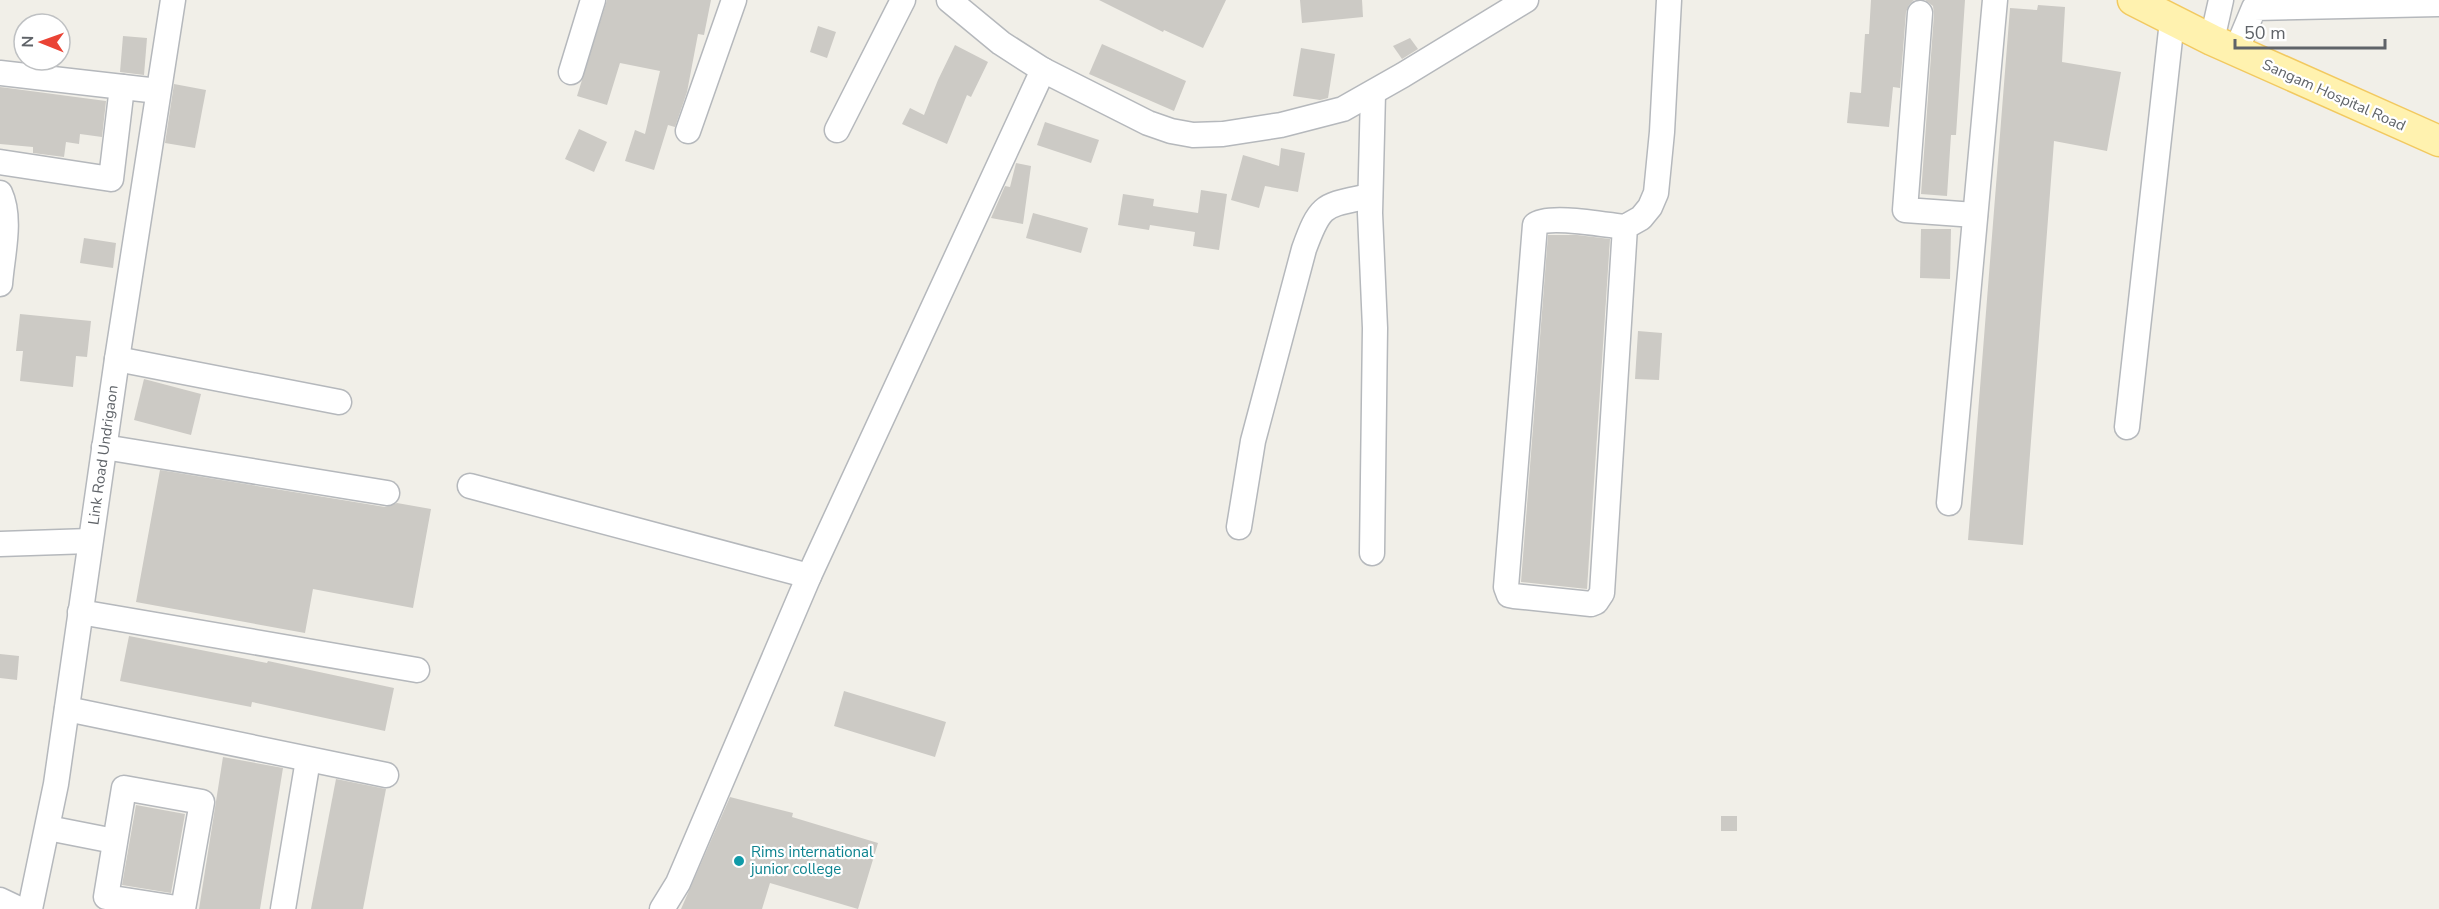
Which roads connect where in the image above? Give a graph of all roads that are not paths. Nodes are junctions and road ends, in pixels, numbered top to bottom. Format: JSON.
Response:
{"nodes":[{"id":1,"x":173,"y":0,"type":"edge"},
{"id":2,"x":593,"y":0,"type":"edge"},
{"id":3,"x":734,"y":0,"type":"edge"},
{"id":4,"x":903,"y":0,"type":"edge"},
{"id":5,"x":950,"y":0,"type":"edge"},
{"id":6,"x":1526,"y":0,"type":"edge"},
{"id":7,"x":1669,"y":0,"type":"edge"},
{"id":8,"x":1995,"y":0,"type":"edge"},
{"id":9,"x":2133,"y":0,"type":"edge"},
{"id":10,"x":2221,"y":0,"type":"edge"},
{"id":11,"x":2439,"y":4,"type":"edge"},
{"id":12,"x":1920,"y":13,"type":"dead end"},
{"id":13,"x":2172,"y":21,"type":"junction"},
{"id":14,"x":2224,"y":46,"type":"junction"},
{"id":15,"x":1043,"y":70,"type":"junction"},
{"id":16,"x":571,"y":72,"type":"dead end"},
{"id":17,"x":0,"y":73,"type":"edge"},
{"id":18,"x":122,"y":87,"type":"junction"},
{"id":19,"x":158,"y":91,"type":"junction"},
{"id":20,"x":1373,"y":93,"type":"junction"},
{"id":21,"x":837,"y":130,"type":"dead end"},
{"id":22,"x":688,"y":131,"type":"dead end"},
{"id":23,"x":2439,"y":141,"type":"edge"},
{"id":24,"x":0,"y":162,"type":"edge"},
{"id":25,"x":0,"y":193,"type":"edge"},
{"id":26,"x":1370,"y":196,"type":"junction"},
{"id":27,"x":1975,"y":215,"type":"junction"},
{"id":28,"x":1625,"y":227,"type":"junction"},
{"id":29,"x":0,"y":284,"type":"edge"},
{"id":30,"x":117,"y":358,"type":"junction"},
{"id":31,"x":339,"y":402,"type":"dead end"},
{"id":32,"x":2127,"y":427,"type":"dead end"},
{"id":33,"x":104,"y":447,"type":"junction"},
{"id":34,"x":470,"y":486,"type":"dead end"},
{"id":35,"x":387,"y":493,"type":"dead end"},
{"id":36,"x":1949,"y":503,"type":"dead end"},
{"id":37,"x":1239,"y":527,"type":"dead end"},
{"id":38,"x":90,"y":541,"type":"junction"},
{"id":39,"x":0,"y":544,"type":"edge"},
{"id":40,"x":1372,"y":553,"type":"dead end"},
{"id":41,"x":809,"y":576,"type":"junction"},
{"id":42,"x":80,"y":612,"type":"junction"},
{"id":43,"x":417,"y":670,"type":"dead end"},
{"id":44,"x":67,"y":709,"type":"junction"},
{"id":45,"x":308,"y":760,"type":"junction"},
{"id":46,"x":386,"y":775,"type":"dead end"},
{"id":47,"x":48,"y":828,"type":"junction"},
{"id":48,"x":114,"y":841,"type":"junction"},
{"id":49,"x":0,"y":900,"type":"edge"},
{"id":50,"x":19,"y":909,"type":"edge"},
{"id":51,"x":30,"y":909,"type":"edge"},
{"id":52,"x":283,"y":909,"type":"edge"},
{"id":53,"x":662,"y":909,"type":"edge"}],
"edges":[{"from":1,"to":19,"type":"street","name":"Link Road Undrigaon"},
{"from":2,"to":16,"type":"street"},
{"from":3,"to":22,"type":"street"},
{"from":4,"to":21,"type":"street"},
{"from":5,"to":15,"type":"street"},
{"from":6,"to":20,"type":"street"},
{"from":7,"to":28,"type":"street"},
{"from":8,"to":27,"type":"street"},
{"from":9,"to":13,"type":"main road","name":"Sangam Hospital Road"},
{"from":10,"to":14,"type":"street"},
{"from":11,"to":14,"type":"street"},
{"from":12,"to":27,"type":"street"},
{"from":13,"to":14,"type":"main road","name":"Sangam Hospital Road"},
{"from":13,"to":32,"type":"street"},
{"from":14,"to":23,"type":"main road","name":"Sangam Hospital Road"},
{"from":15,"to":20,"type":"street"},
{"from":15,"to":41,"type":"street"},
{"from":17,"to":18,"type":"street"},
{"from":18,"to":19,"type":"street"},
{"from":18,"to":24,"type":"street"},
{"from":19,"to":30,"type":"street","name":"Link Road Undrigaon"},
{"from":20,"to":26,"type":"street"},
{"from":25,"to":29,"type":"street"},
{"from":26,"to":37,"type":"street"},
{"from":26,"to":40,"type":"street"},
{"from":27,"to":36,"type":"street"},
{"from":28,"to":28,"type":"street"},
{"from":30,"to":31,"type":"street"},
{"from":30,"to":33,"type":"street","name":"Link Road Undrigaon"},
{"from":33,"to":35,"type":"street"},
{"from":33,"to":38,"type":"street","name":"Link Road Undrigaon"},
{"from":34,"to":41,"type":"street"},
{"from":38,"to":39,"type":"street"},
{"from":38,"to":42,"type":"street","name":"Link Road Undrigaon"},
{"from":41,"to":53,"type":"street"},
{"from":42,"to":43,"type":"street"},
{"from":42,"to":44,"type":"street","name":"Link Road Undrigaon"},
{"from":44,"to":45,"type":"street"},
{"from":44,"to":47,"type":"street","name":"Link Road Undrigaon"},
{"from":45,"to":46,"type":"street"},
{"from":45,"to":52,"type":"street"},
{"from":47,"to":48,"type":"street"},
{"from":47,"to":51,"type":"street","name":"Link Road Undrigaon"},
{"from":48,"to":48,"type":"street"},
{"from":49,"to":50,"type":"street"}]}
